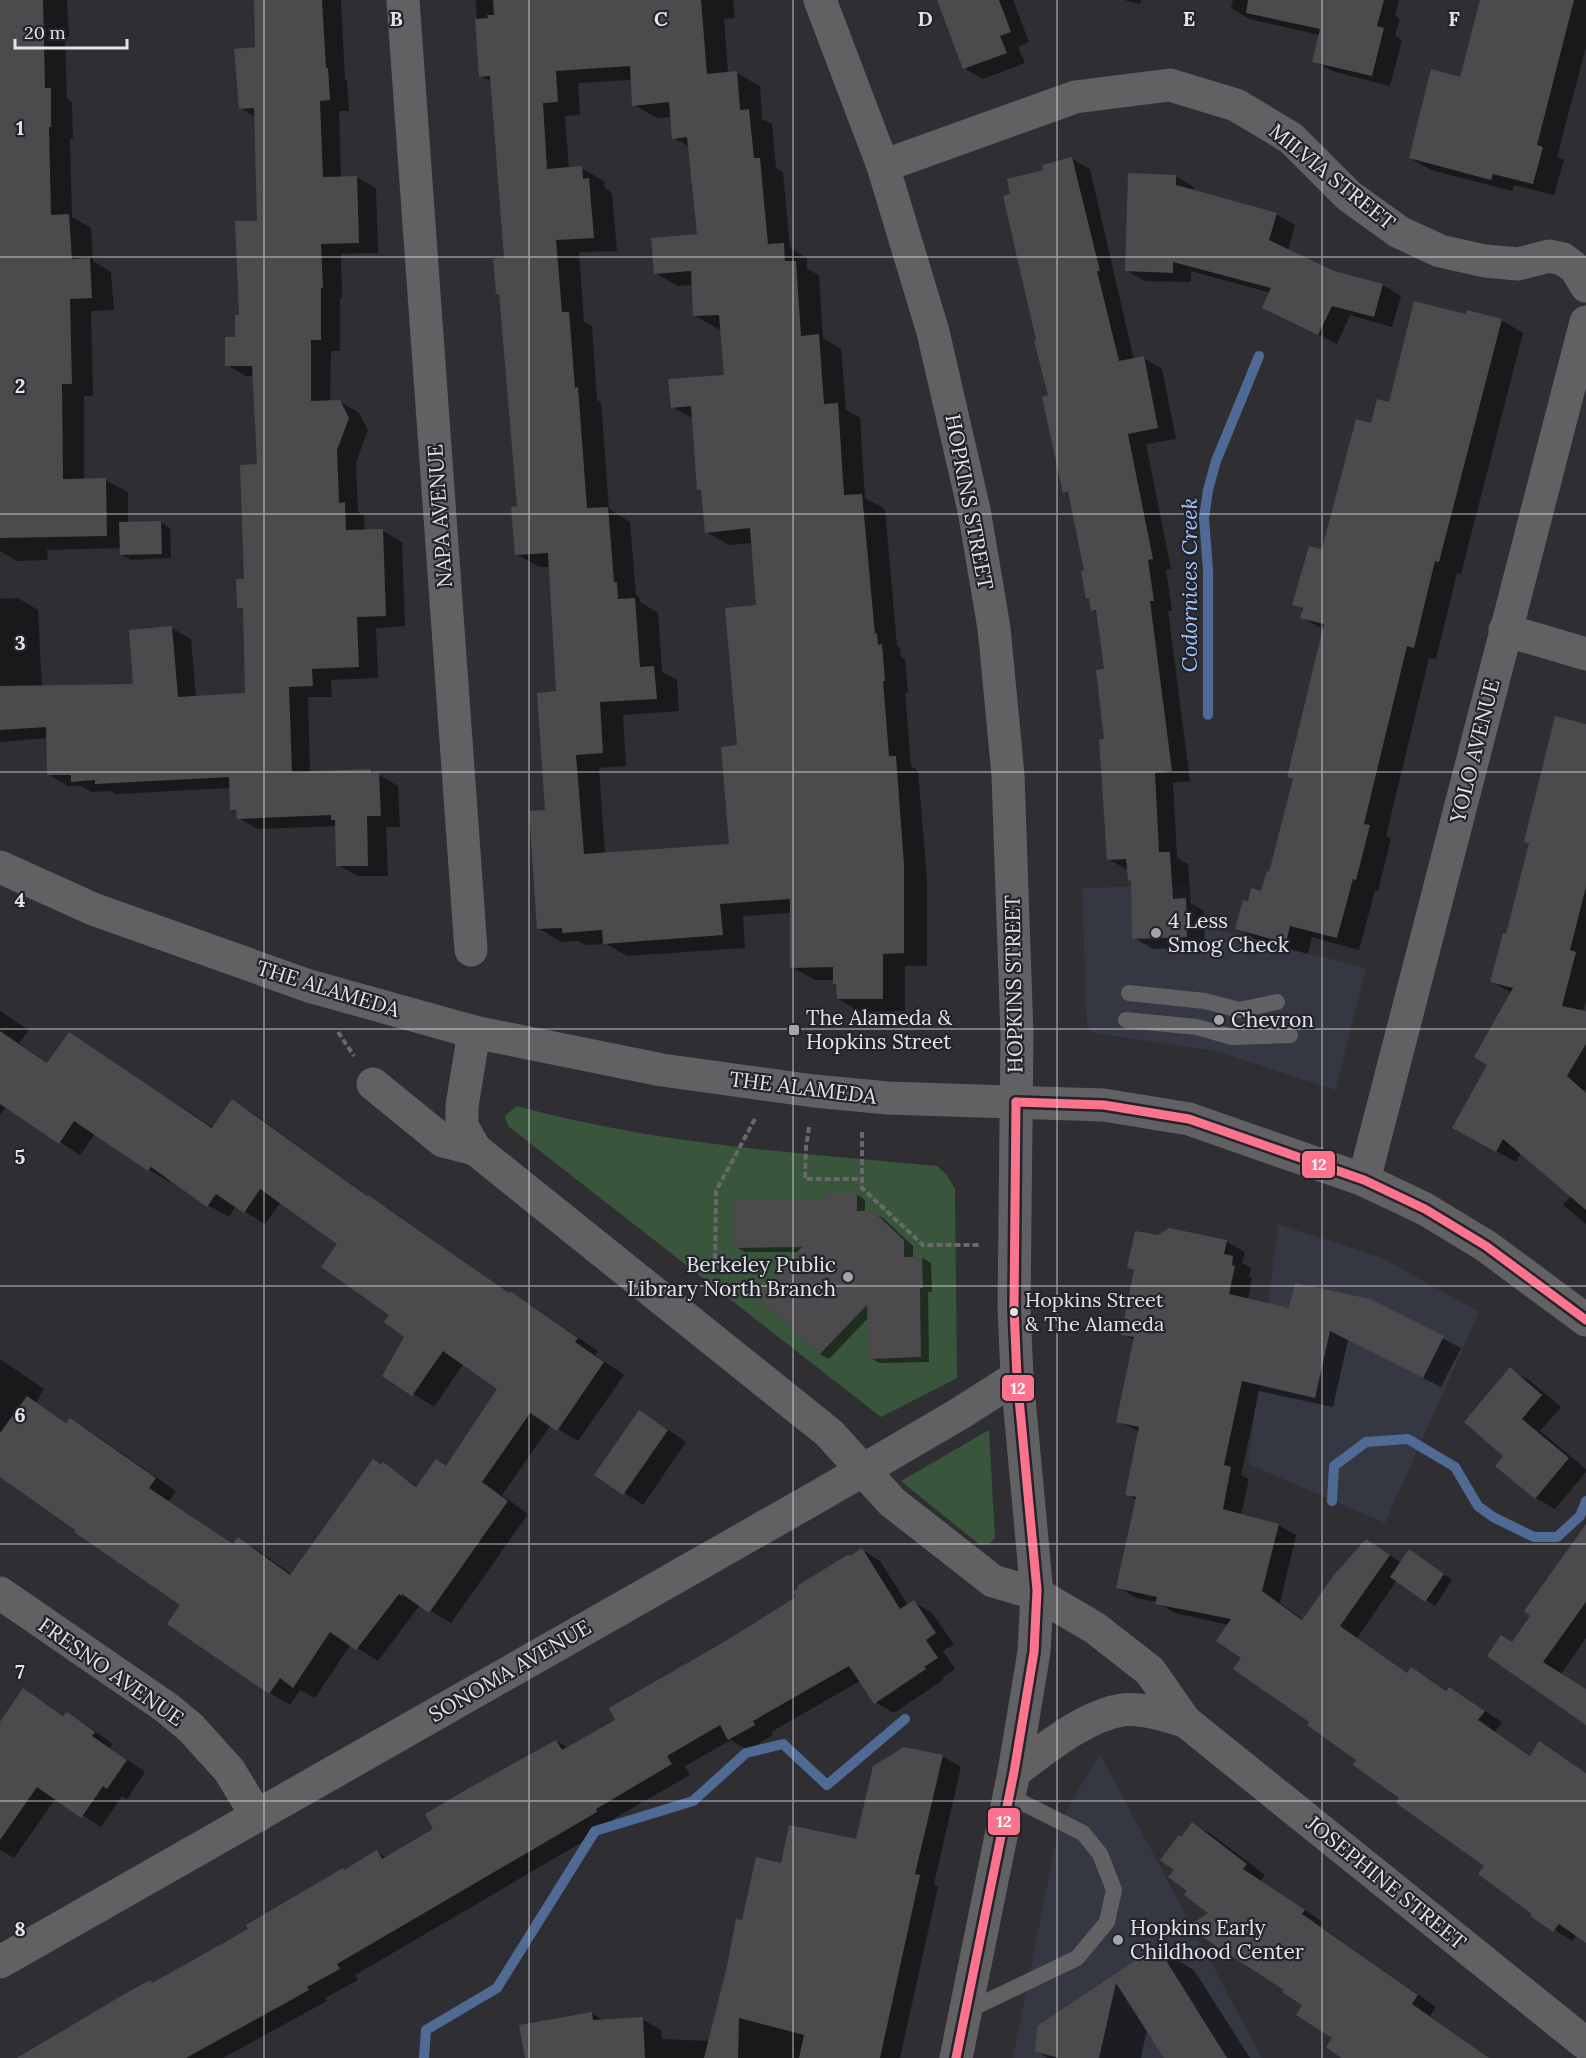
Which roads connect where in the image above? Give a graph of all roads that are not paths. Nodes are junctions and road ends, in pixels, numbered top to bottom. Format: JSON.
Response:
{"nodes":[{"id":1,"x":403,"y":0,"type":"edge"},
{"id":2,"x":820,"y":0,"type":"edge"},
{"id":3,"x":883,"y":166,"type":"junction"},
{"id":4,"x":1581,"y":278,"type":"edge"},
{"id":5,"x":1586,"y":322,"type":"edge"},
{"id":6,"x":1505,"y":630,"type":"junction"},
{"id":7,"x":1586,"y":654,"type":"edge"},
{"id":8,"x":0,"y":867,"type":"edge"},
{"id":9,"x":471,"y":950,"type":"dead end"},
{"id":10,"x":1129,"y":993,"type":"dead end"},
{"id":11,"x":1277,"y":1002,"type":"dead end"},
{"id":12,"x":1126,"y":1020,"type":"dead end"},
{"id":13,"x":474,"y":1032,"type":"junction"},
{"id":14,"x":1290,"y":1035,"type":"dead end"},
{"id":15,"x":373,"y":1084,"type":"road end"},
{"id":16,"x":1016,"y":1102,"type":"junction"},
{"id":17,"x":475,"y":1149,"type":"junction"},
{"id":18,"x":1364,"y":1180,"type":"junction"},
{"id":19,"x":1586,"y":1320,"type":"edge"},
{"id":20,"x":1017,"y":1377,"type":"junction"},
{"id":21,"x":863,"y":1470,"type":"junction"},
{"id":22,"x":0,"y":1593,"type":"edge"},
{"id":23,"x":1037,"y":1594,"type":"junction"},
{"id":24,"x":1185,"y":1721,"type":"junction"},
{"id":25,"x":1012,"y":1784,"type":"junction"},
{"id":26,"x":257,"y":1816,"type":"junction"},
{"id":27,"x":0,"y":1962,"type":"edge"},
{"id":28,"x":967,"y":2011,"type":"junction"},
{"id":29,"x":1586,"y":2044,"type":"edge"},
{"id":30,"x":956,"y":2058,"type":"edge"}],
"edges":[{"from":1,"to":9,"type":"street","name":"NAPA AVENUE"},
{"from":2,"to":3,"type":"street","name":"HOPKINS STREET"},
{"from":3,"to":4,"type":"street","name":"MILVIA STREET"},
{"from":3,"to":16,"type":"street","name":"HOPKINS STREET"},
{"from":5,"to":6,"type":"street","name":"YOLO AVENUE"},
{"from":6,"to":7,"type":"street"},
{"from":6,"to":18,"type":"street","name":"YOLO AVENUE"},
{"from":8,"to":13,"type":"street","name":"THE ALAMEDA"},
{"from":10,"to":11,"type":"lane"},
{"from":12,"to":14,"type":"lane"},
{"from":13,"to":16,"type":"street","name":"THE ALAMEDA"},
{"from":13,"to":17,"type":"street","name":"JOSEPHINE STREET"},
{"from":15,"to":17,"type":"street","name":"JOSEPHINE STREET"},
{"from":16,"to":18,"type":"street","name":"THE ALAMEDA"},
{"from":16,"to":20,"type":"street","name":"HOPKINS STREET"},
{"from":17,"to":21,"type":"street","name":"JOSEPHINE STREET"},
{"from":18,"to":19,"type":"street","name":"THE ALAMEDA"},
{"from":20,"to":21,"type":"street","name":"SONOMA AVENUE"},
{"from":20,"to":23,"type":"street","name":"HOPKINS STREET"},
{"from":21,"to":23,"type":"street","name":"JOSEPHINE STREET"},
{"from":21,"to":26,"type":"street","name":"SONOMA AVENUE"},
{"from":22,"to":26,"type":"street","name":"FRESNO AVENUE"},
{"from":23,"to":24,"type":"street","name":"JOSEPHINE STREET"},
{"from":23,"to":25,"type":"street","name":"HOPKINS STREET"},
{"from":24,"to":25,"type":"street","name":"JOSEPHINE STREET"},
{"from":24,"to":29,"type":"street","name":"JOSEPHINE STREET"},
{"from":25,"to":28,"type":"street","name":"HOPKINS STREET"},
{"from":25,"to":28,"type":"lane"},
{"from":26,"to":27,"type":"street","name":"SONOMA AVENUE"},
{"from":28,"to":30,"type":"street","name":"HOPKINS STREET"}]}
